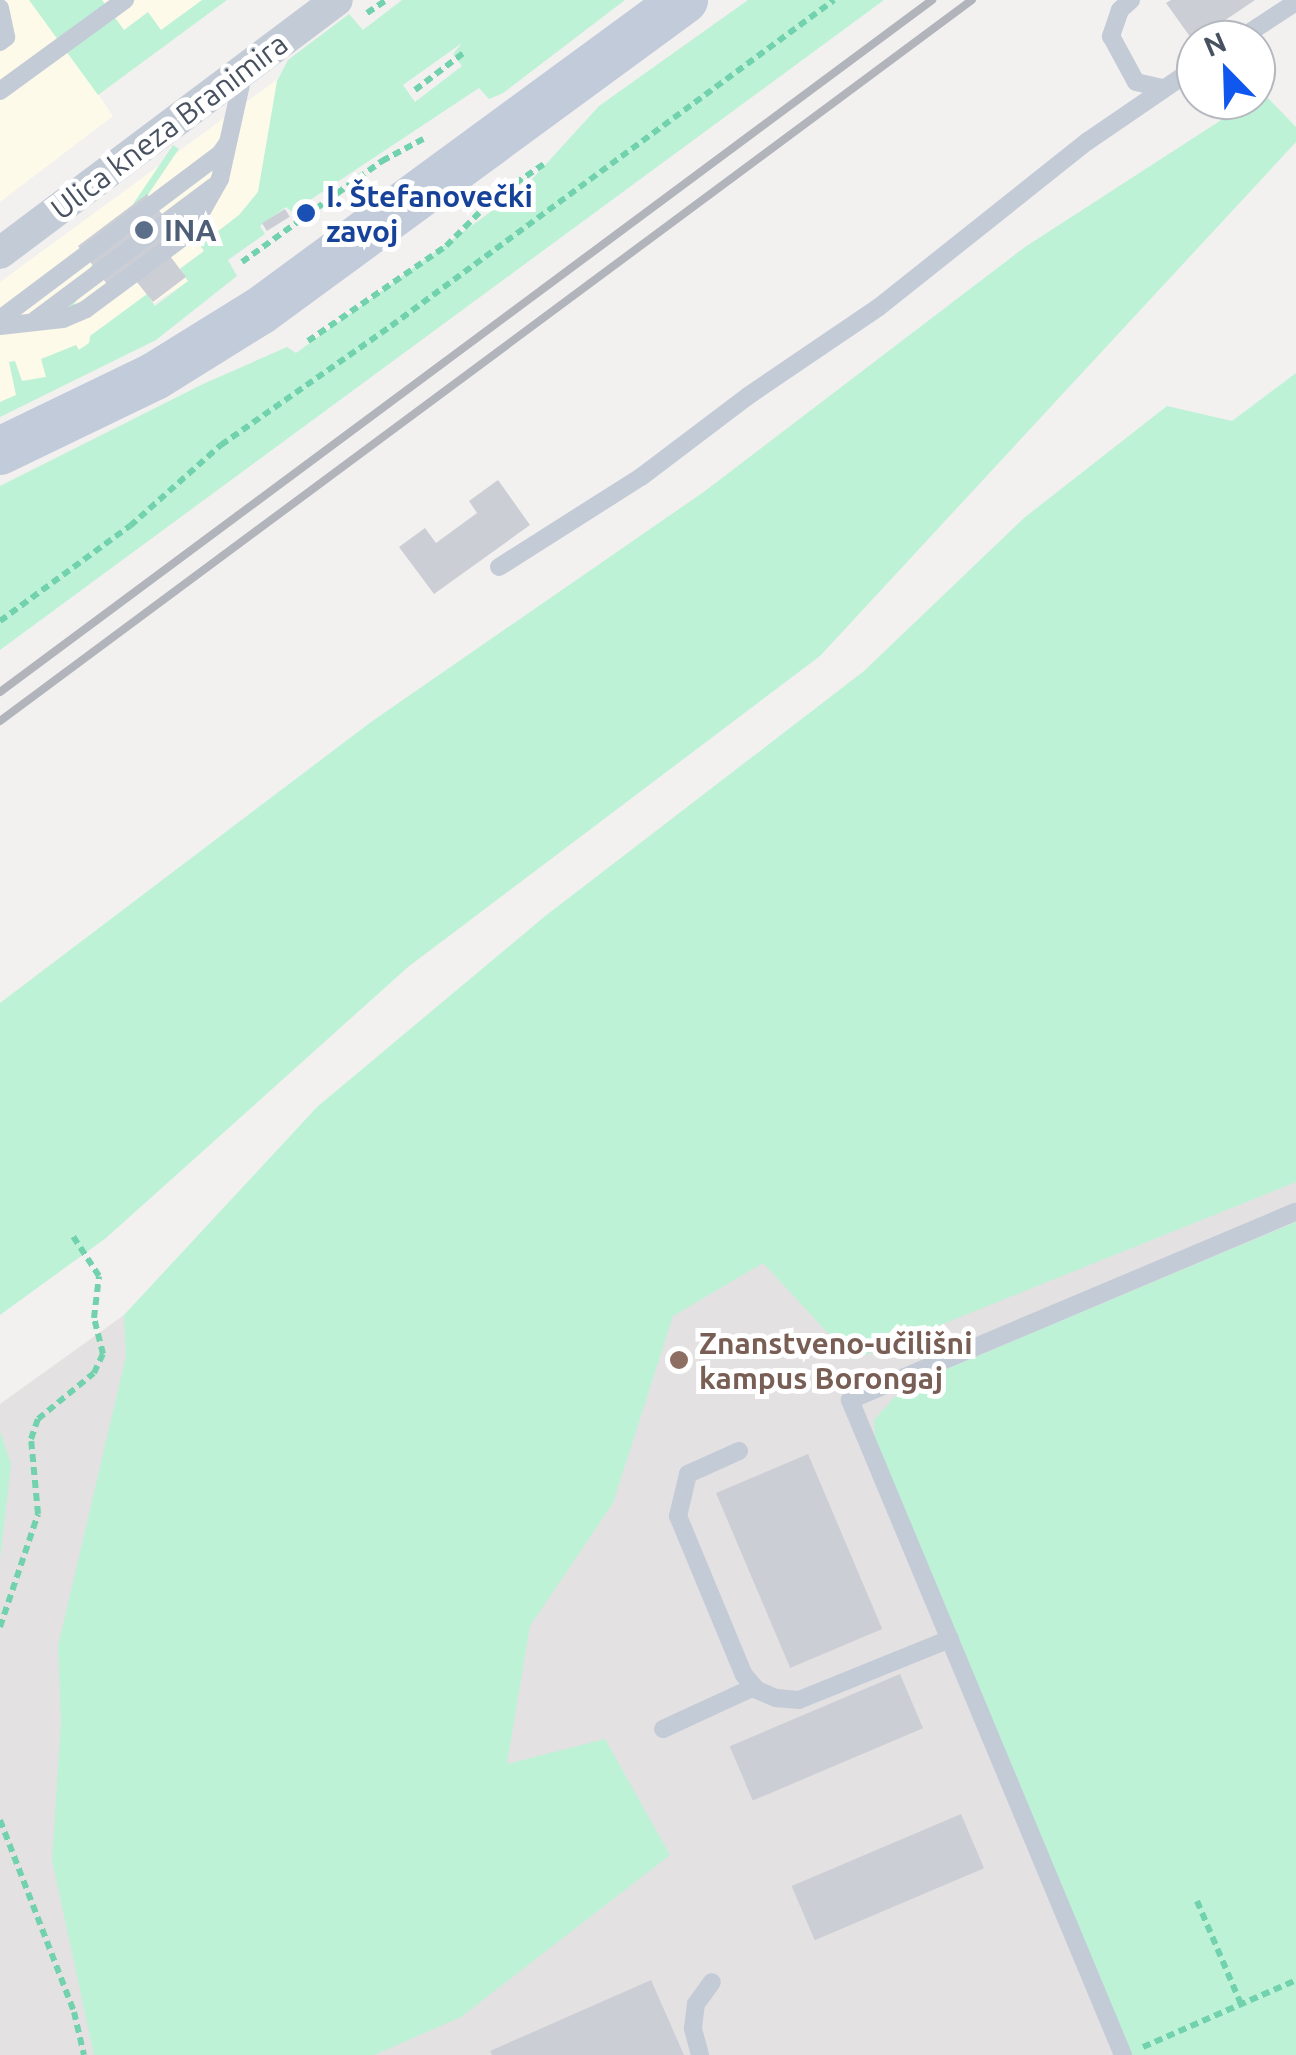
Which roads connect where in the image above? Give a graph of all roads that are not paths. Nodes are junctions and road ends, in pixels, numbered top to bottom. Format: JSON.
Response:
{"nodes":[{"id":1,"x":125,"y":0,"type":"edge"},
{"id":2,"x":684,"y":0,"type":"edge"},
{"id":3,"x":1131,"y":0,"type":"edge"},
{"id":4,"x":1296,"y":2,"type":"edge"},
{"id":5,"x":2,"y":7,"type":"edge"},
{"id":6,"x":348,"y":10,"type":"edge"},
{"id":7,"x":1269,"y":20,"type":"edge"},
{"id":8,"x":0,"y":42,"type":"edge"},
{"id":9,"x":244,"y":69,"type":"junction"},
{"id":10,"x":1176,"y":80,"type":"edge"},
{"id":11,"x":1164,"y":88,"type":"junction"},
{"id":12,"x":0,"y":91,"type":"edge"},
{"id":13,"x":228,"y":144,"type":"junction"},
{"id":14,"x":0,"y":253,"type":"edge"},
{"id":15,"x":0,"y":323,"type":"edge"},
{"id":16,"x":0,"y":451,"type":"edge"},
{"id":17,"x":499,"y":566,"type":"dead end"},
{"id":18,"x":1296,"y":1212,"type":"edge"},
{"id":19,"x":739,"y":1451,"type":"dead end"},
{"id":20,"x":950,"y":1639,"type":"junction"},
{"id":21,"x":754,"y":1686,"type":"junction"},
{"id":22,"x":663,"y":1729,"type":"dead end"},
{"id":23,"x":712,"y":1982,"type":"dead end"},
{"id":24,"x":1132,"y":2051,"type":"edge"},
{"id":25,"x":700,"y":2055,"type":"edge"}],
"edges":[{"from":1,"to":12,"type":"lane"},
{"from":2,"to":16,"type":"main road"},
{"from":3,"to":11,"type":"lane"},
{"from":4,"to":7,"type":"lane"},
{"from":5,"to":8,"type":"lane"},
{"from":6,"to":9,"type":"street","name":"Ulica kneza Branimira"},
{"from":9,"to":13,"type":"lane"},
{"from":9,"to":14,"type":"street","name":"Ulica kneza Branimira"},
{"from":10,"to":11,"type":"lane"},
{"from":11,"to":17,"type":"lane"},
{"from":13,"to":15,"type":"lane"},
{"from":13,"to":15,"type":"lane"},
{"from":18,"to":20,"type":"lane"},
{"from":19,"to":21,"type":"lane"},
{"from":20,"to":21,"type":"lane"},
{"from":20,"to":24,"type":"lane"},
{"from":21,"to":22,"type":"lane"},
{"from":23,"to":25,"type":"lane"}]}
